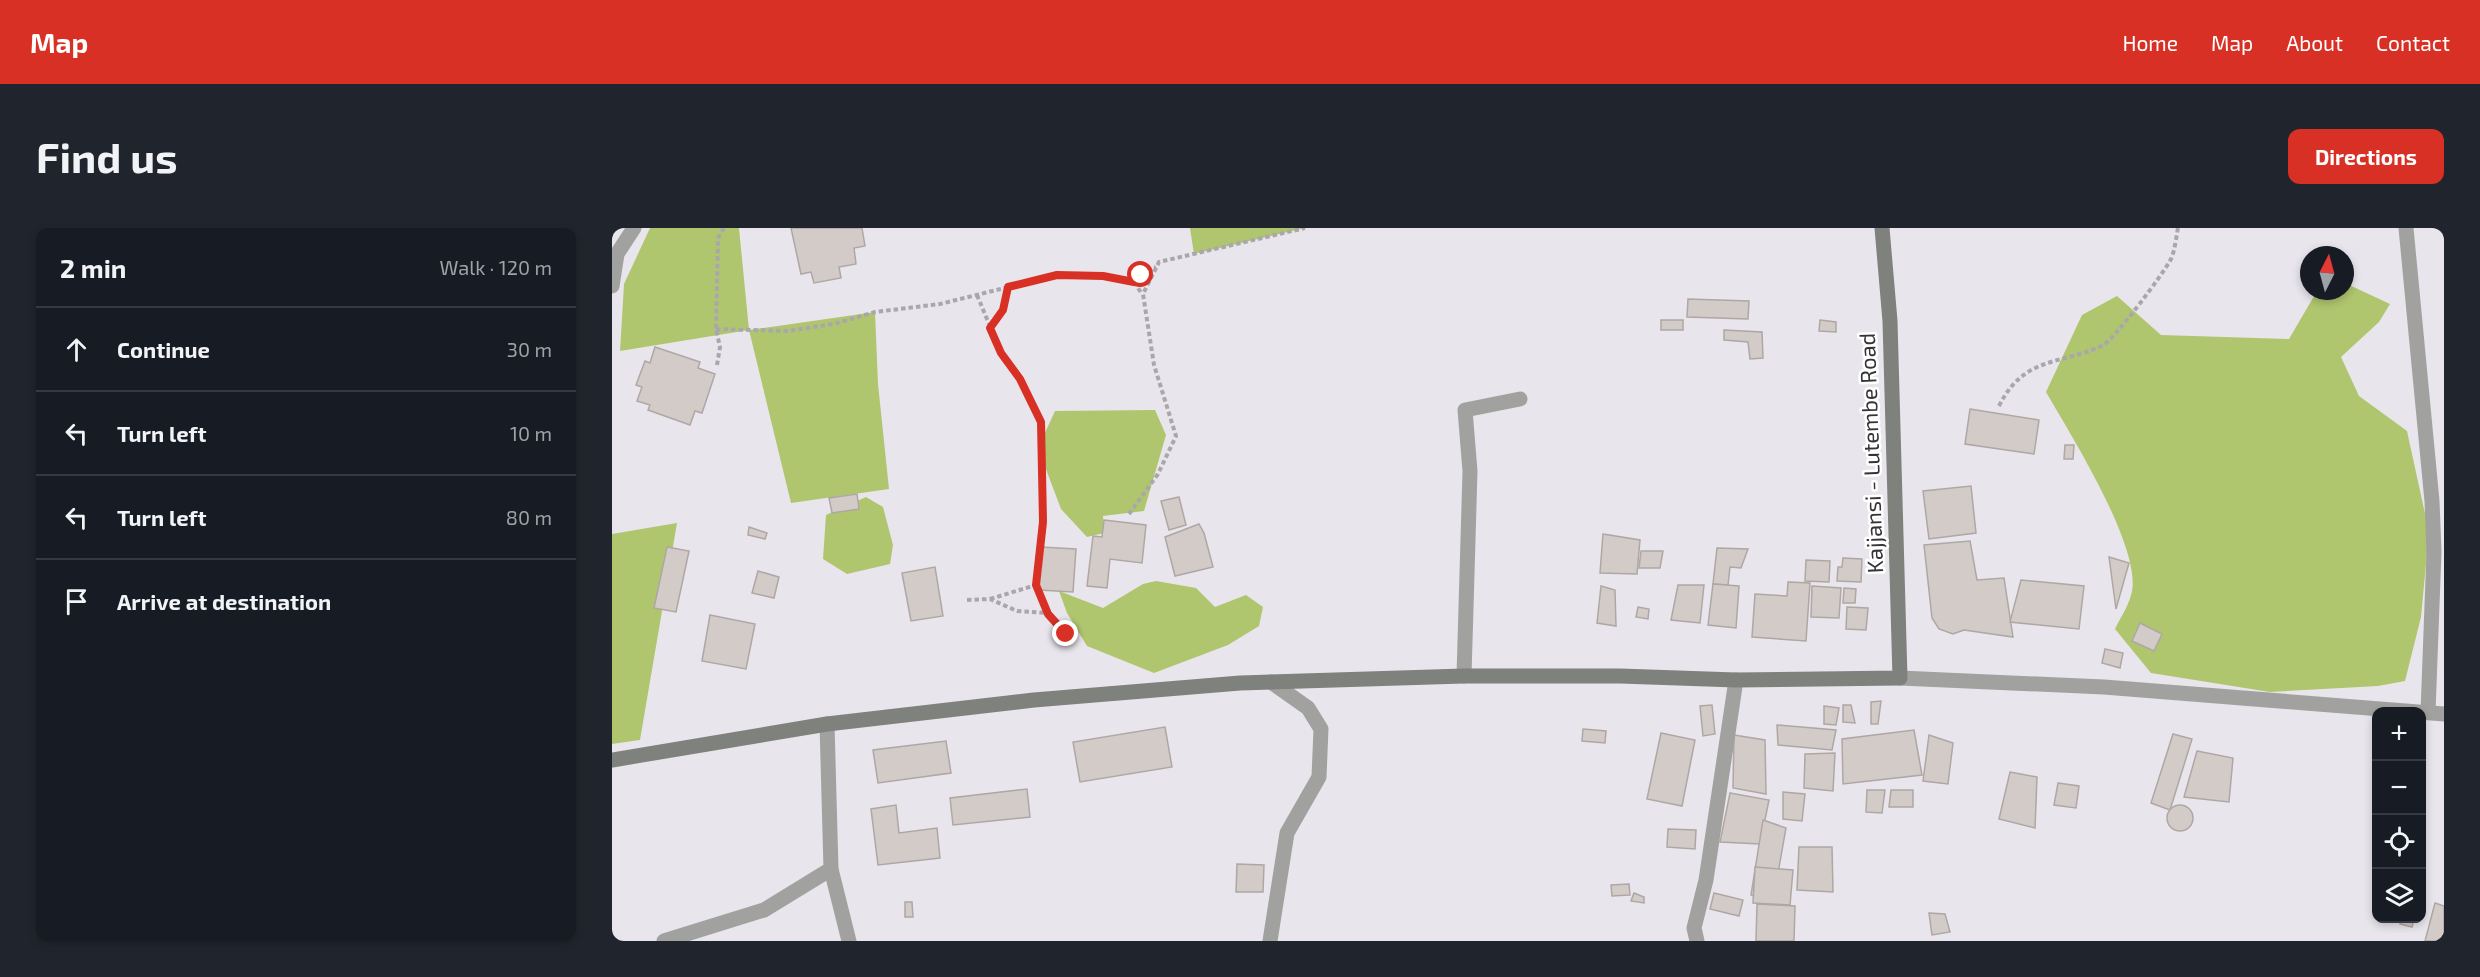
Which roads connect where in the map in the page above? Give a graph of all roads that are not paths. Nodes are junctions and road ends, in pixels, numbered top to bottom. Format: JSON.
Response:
{"nodes":[{"id":1,"x":634,"y":228,"type":"edge"},
{"id":2,"x":1882,"y":228,"type":"edge"},
{"id":3,"x":2406,"y":228,"type":"edge"},
{"id":4,"x":612,"y":286,"type":"edge"},
{"id":5,"x":1520,"y":399,"type":"dead end"},
{"id":6,"x":1464,"y":676,"type":"junction"},
{"id":7,"x":1899,"y":678,"type":"junction"},
{"id":8,"x":1736,"y":680,"type":"junction"},
{"id":9,"x":1270,"y":682,"type":"junction"},
{"id":10,"x":2428,"y":712,"type":"junction"},
{"id":11,"x":2444,"y":714,"type":"edge"},
{"id":12,"x":827,"y":724,"type":"junction"},
{"id":13,"x":612,"y":760,"type":"edge"},
{"id":14,"x":831,"y":869,"type":"junction"},
{"id":15,"x":664,"y":941,"type":"edge"},
{"id":16,"x":849,"y":941,"type":"edge"},
{"id":17,"x":1270,"y":941,"type":"edge"},
{"id":18,"x":1698,"y":941,"type":"edge"}],
"edges":[{"from":1,"to":4,"type":"street"},
{"from":2,"to":7,"type":"street","name":"Kajjansi - Lutembe Road"},
{"from":3,"to":10,"type":"street"},
{"from":5,"to":6,"type":"street"},
{"from":6,"to":8,"type":"street"},
{"from":6,"to":9,"type":"street"},
{"from":7,"to":8,"type":"street"},
{"from":7,"to":10,"type":"street"},
{"from":8,"to":18,"type":"street"},
{"from":9,"to":12,"type":"street"},
{"from":9,"to":17,"type":"street"},
{"from":10,"to":11,"type":"street"},
{"from":12,"to":13,"type":"street"},
{"from":12,"to":14,"type":"street"},
{"from":14,"to":15,"type":"street"},
{"from":14,"to":16,"type":"street"}]}
